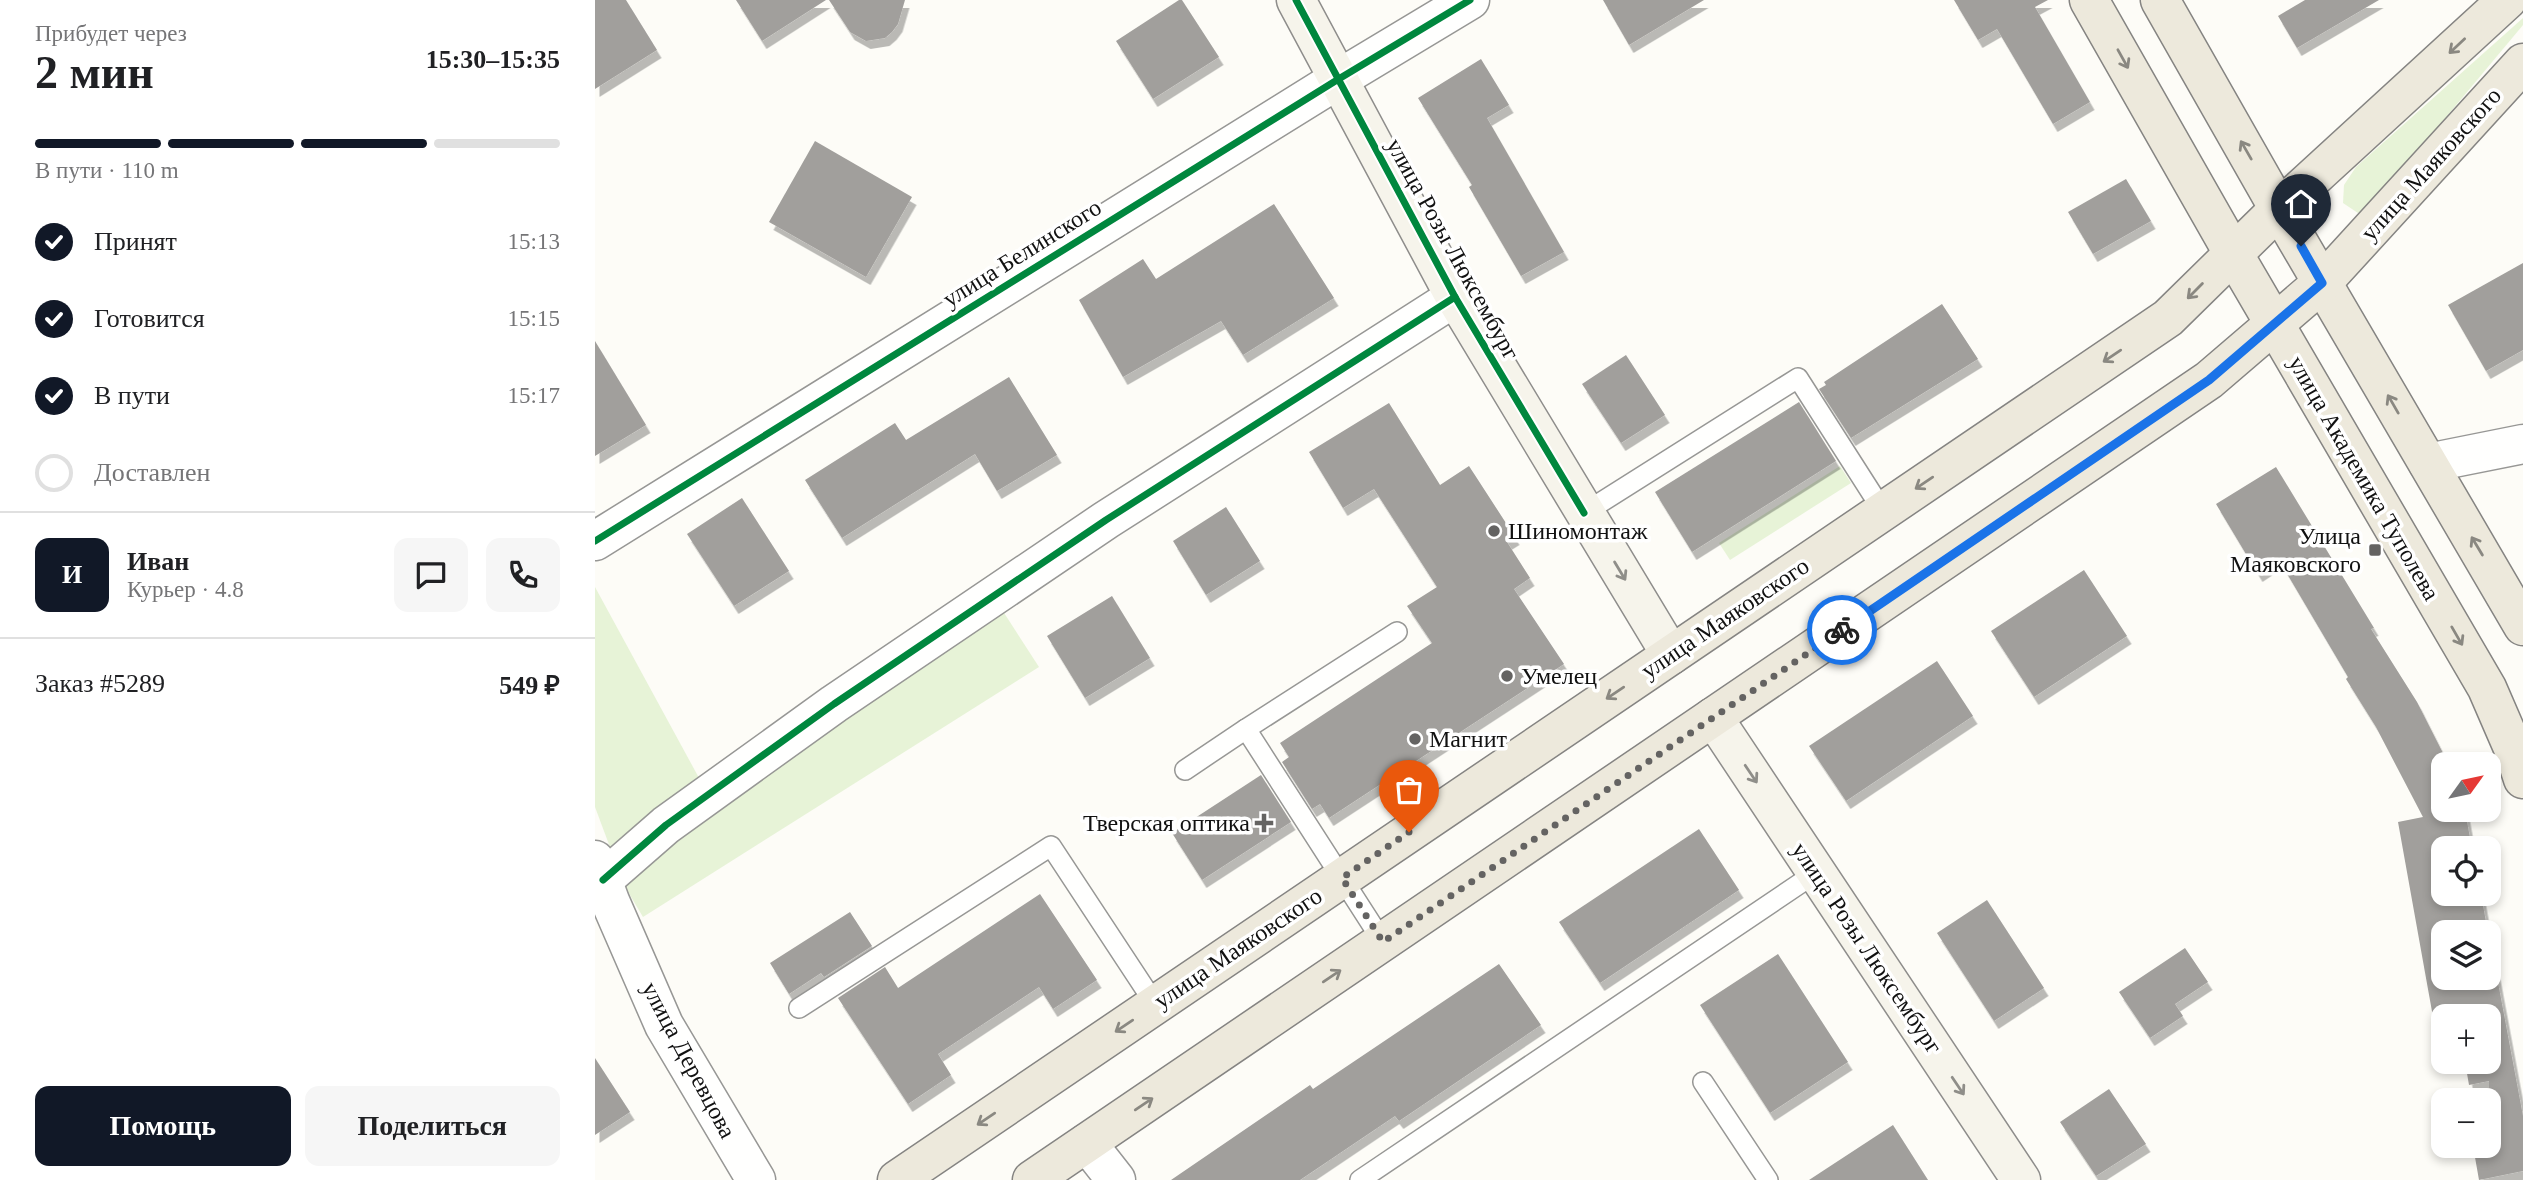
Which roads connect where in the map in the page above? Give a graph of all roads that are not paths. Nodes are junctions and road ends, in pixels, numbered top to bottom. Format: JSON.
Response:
{"nodes":[{"id":1,"x":1296,"y":0,"type":"edge"},
{"id":2,"x":1470,"y":0,"type":"edge"},
{"id":3,"x":2089,"y":0,"type":"edge"},
{"id":4,"x":2160,"y":0,"type":"edge"},
{"id":5,"x":2507,"y":0,"type":"edge"},
{"id":6,"x":2523,"y":63,"type":"edge"},
{"id":7,"x":1337,"y":80,"type":"junction"},
{"id":8,"x":2279,"y":209,"type":"junction"},
{"id":9,"x":2233,"y":253,"type":"junction"},
{"id":10,"x":2322,"y":283,"type":"junction"},
{"id":11,"x":1455,"y":297,"type":"junction"},
{"id":12,"x":2274,"y":324,"type":"junction"},
{"id":13,"x":2523,"y":444,"type":"edge"},
{"id":14,"x":2428,"y":463,"type":"junction"},
{"id":15,"x":1883,"y":511,"type":"junction"},
{"id":16,"x":1584,"y":513,"type":"junction"},
{"id":17,"x":595,"y":541,"type":"edge"},
{"id":18,"x":2523,"y":626,"type":"edge"},
{"id":19,"x":1397,"y":632,"type":"dead end"},
{"id":20,"x":1671,"y":655,"type":"junction"},
{"id":21,"x":1713,"y":717,"type":"junction"},
{"id":22,"x":1246,"y":729,"type":"junction"},
{"id":23,"x":1185,"y":770,"type":"dead end"},
{"id":24,"x":2523,"y":779,"type":"edge"},
{"id":25,"x":1817,"y":872,"type":"junction"},
{"id":26,"x":1342,"y":878,"type":"junction"},
{"id":27,"x":601,"y":888,"type":"edge"},
{"id":28,"x":1383,"y":942,"type":"junction"},
{"id":29,"x":1155,"y":1004,"type":"junction"},
{"id":30,"x":799,"y":1009,"type":"dead end"},
{"id":31,"x":1703,"y":1082,"type":"dead end"},
{"id":32,"x":1087,"y":1143,"type":"junction"},
{"id":33,"x":755,"y":1180,"type":"edge"},
{"id":34,"x":897,"y":1180,"type":"edge"},
{"id":35,"x":1032,"y":1180,"type":"edge"},
{"id":36,"x":1116,"y":1180,"type":"edge"},
{"id":37,"x":1360,"y":1180,"type":"edge"},
{"id":38,"x":1768,"y":1180,"type":"edge"},
{"id":39,"x":2021,"y":1180,"type":"edge"}],
"edges":[{"from":1,"to":7,"type":"street","name":"улица Розы Люксембург"},
{"from":2,"to":7,"type":"street","name":"улица Белинского"},
{"from":3,"to":9,"type":"main road","name":"улица Академика Туполева","one_way":true},
{"from":8,"to":4,"type":"main road","one_way":true},
{"from":5,"to":8,"type":"main road","name":"улица Маяковского","one_way":true},
{"from":6,"to":10,"type":"main road","name":"улица Маяковского"},
{"from":7,"to":11,"type":"street","name":"улица Розы Люксембург"},
{"from":7,"to":17,"type":"street","name":"улица Белинского"},
{"from":8,"to":9,"type":"main road","name":"улица Маяковского"},
{"from":8,"to":10,"type":"main road"},
{"from":9,"to":12,"type":"main road","name":"улица Академика Туполева"},
{"from":9,"to":15,"type":"main road","name":"улица Маяковского","one_way":true},
{"from":10,"to":12,"type":"main road","name":"улица Маяковского"},
{"from":14,"to":10,"type":"main road","one_way":true},
{"from":11,"to":16,"type":"street","name":"улица Розы Люксембург"},
{"from":11,"to":27,"type":"street"},
{"from":12,"to":21,"type":"main road","name":"улица Маяковского"},
{"from":12,"to":24,"type":"main road","name":"улица Академика Туполева","one_way":true},
{"from":13,"to":14,"type":"street"},
{"from":18,"to":14,"type":"main road","one_way":true},
{"from":15,"to":16,"type":"lane"},
{"from":15,"to":20,"type":"main road","name":"улица Маяковского"},
{"from":16,"to":20,"type":"street","name":"улица Розы Люксембург","one_way":true},
{"from":19,"to":22,"type":"lane"},
{"from":20,"to":26,"type":"main road","name":"улица Маяковского","one_way":true},
{"from":21,"to":25,"type":"street","name":"улица Розы Люксембург","one_way":true},
{"from":21,"to":28,"type":"main road","name":"улица Маяковского"},
{"from":22,"to":23,"type":"lane"},
{"from":22,"to":26,"type":"lane"},
{"from":25,"to":37,"type":"lane"},
{"from":25,"to":39,"type":"street","name":"улица Розы Люксембург","one_way":true},
{"from":26,"to":28,"type":"lane"},
{"from":26,"to":29,"type":"main road","name":"улица Маяковского"},
{"from":27,"to":33,"type":"street","name":"улица Деревцова"},
{"from":32,"to":28,"type":"main road","name":"улица Маяковского","one_way":true},
{"from":29,"to":30,"type":"lane"},
{"from":29,"to":34,"type":"main road","name":"улица Маяковского","one_way":true},
{"from":31,"to":38,"type":"lane"},
{"from":32,"to":35,"type":"main road","name":"улица Маяковского"},
{"from":32,"to":36,"type":"street"}]}
